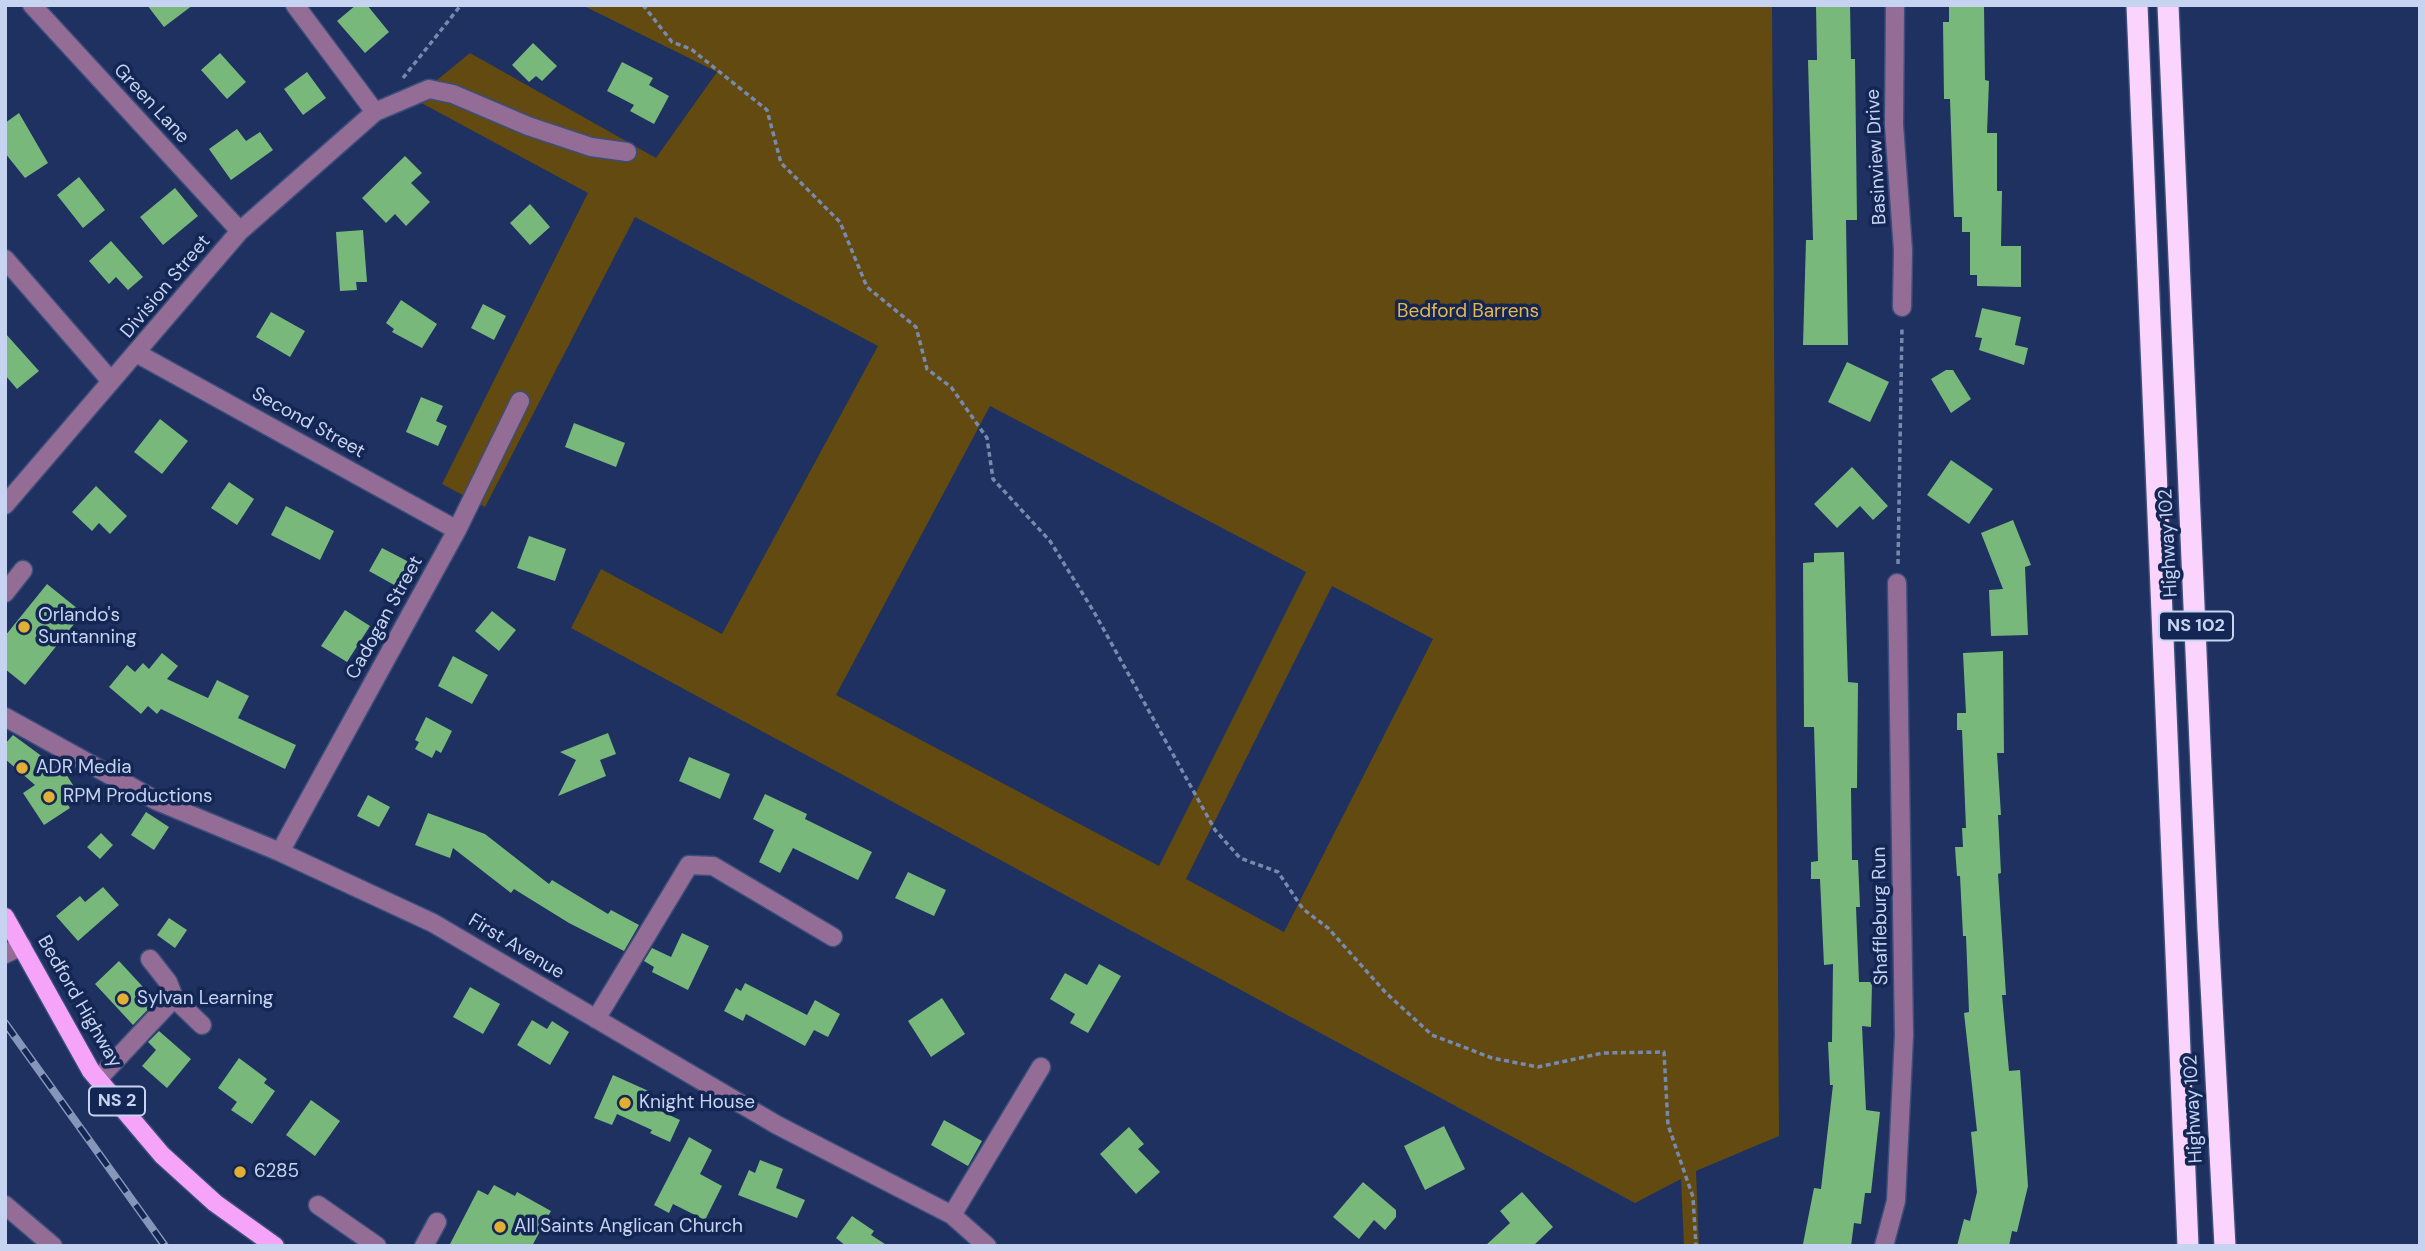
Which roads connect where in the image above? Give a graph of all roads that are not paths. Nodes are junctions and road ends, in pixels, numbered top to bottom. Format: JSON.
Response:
{"nodes":[{"id":1,"x":32,"y":5,"type":"edge"},
{"id":2,"x":295,"y":5,"type":"edge"},
{"id":3,"x":1895,"y":5,"type":"edge"},
{"id":4,"x":2137,"y":5,"type":"edge"},
{"id":5,"x":2168,"y":5,"type":"edge"},
{"id":6,"x":375,"y":112,"type":"junction"},
{"id":7,"x":626,"y":152,"type":"dead end"},
{"id":8,"x":240,"y":231,"type":"junction"},
{"id":9,"x":5,"y":259,"type":"edge"},
{"id":10,"x":1902,"y":307,"type":"road end"},
{"id":11,"x":138,"y":354,"type":"junction"},
{"id":12,"x":111,"y":381,"type":"junction"},
{"id":13,"x":520,"y":401,"type":"dead end"},
{"id":14,"x":5,"y":505,"type":"edge"},
{"id":15,"x":457,"y":530,"type":"junction"},
{"id":16,"x":23,"y":570,"type":"dead end"},
{"id":17,"x":1897,"y":583,"type":"road end"},
{"id":18,"x":5,"y":593,"type":"edge"},
{"id":19,"x":5,"y":717,"type":"edge"},
{"id":20,"x":280,"y":852,"type":"junction"},
{"id":21,"x":5,"y":917,"type":"edge"},
{"id":22,"x":833,"y":937,"type":"dead end"},
{"id":23,"x":22,"y":946,"type":"junction"},
{"id":24,"x":5,"y":954,"type":"edge"},
{"id":25,"x":150,"y":959,"type":"dead end"},
{"id":26,"x":174,"y":998,"type":"junction"},
{"id":27,"x":596,"y":1019,"type":"junction"},
{"id":28,"x":202,"y":1025,"type":"dead end"},
{"id":29,"x":1041,"y":1067,"type":"dead end"},
{"id":30,"x":99,"y":1079,"type":"junction"},
{"id":31,"x":5,"y":1205,"type":"edge"},
{"id":32,"x":318,"y":1205,"type":"dead end"},
{"id":33,"x":951,"y":1215,"type":"junction"},
{"id":34,"x":437,"y":1222,"type":"dead end"},
{"id":35,"x":52,"y":1246,"type":"edge"},
{"id":36,"x":275,"y":1246,"type":"edge"},
{"id":37,"x":377,"y":1246,"type":"edge"},
{"id":38,"x":424,"y":1246,"type":"edge"},
{"id":39,"x":987,"y":1246,"type":"edge"},
{"id":40,"x":1884,"y":1246,"type":"edge"},
{"id":41,"x":2188,"y":1246,"type":"edge"},
{"id":42,"x":2225,"y":1246,"type":"edge"}],
"edges":[{"from":1,"to":8,"type":"street","name":"Green Lane"},
{"from":2,"to":6,"type":"street"},
{"from":3,"to":10,"type":"street","name":"Basinview Drive"},
{"from":4,"to":41,"type":"highway","name":"Highway 102","number":"NS 102"},
{"from":5,"to":42,"type":"highway","name":"Highway 102","number":"NS 102"},
{"from":6,"to":7,"type":"street","name":"Division Street"},
{"from":6,"to":8,"type":"street","name":"Division Street"},
{"from":8,"to":11,"type":"street","name":"Division Street"},
{"from":9,"to":12,"type":"street"},
{"from":11,"to":12,"type":"street","name":"Division Street"},
{"from":11,"to":15,"type":"street","name":"Second Street"},
{"from":12,"to":14,"type":"street","name":"Division Street"},
{"from":13,"to":15,"type":"street","name":"Cadogan Street"},
{"from":15,"to":20,"type":"street","name":"Cadogan Street"},
{"from":16,"to":18,"type":"street"},
{"from":17,"to":40,"type":"street","name":"Shaffleburg Run"},
{"from":19,"to":20,"type":"street","name":"First Avenue"},
{"from":20,"to":27,"type":"street","name":"First Avenue"},
{"from":21,"to":23,"type":"main road","name":"Bedford Highway","number":"NS 2"},
{"from":22,"to":27,"type":"street"},
{"from":23,"to":24,"type":"street"},
{"from":23,"to":30,"type":"main road","name":"Bedford Highway","number":"NS 2"},
{"from":25,"to":26,"type":"street"},
{"from":26,"to":28,"type":"street"},
{"from":26,"to":30,"type":"street"},
{"from":27,"to":33,"type":"street","name":"First Avenue"},
{"from":29,"to":33,"type":"street"},
{"from":30,"to":36,"type":"main road","name":"Bedford Highway","number":"NS 2"},
{"from":31,"to":35,"type":"street"},
{"from":32,"to":37,"type":"street"},
{"from":33,"to":39,"type":"street","name":"First Avenue"},
{"from":34,"to":38,"type":"street"}]}
